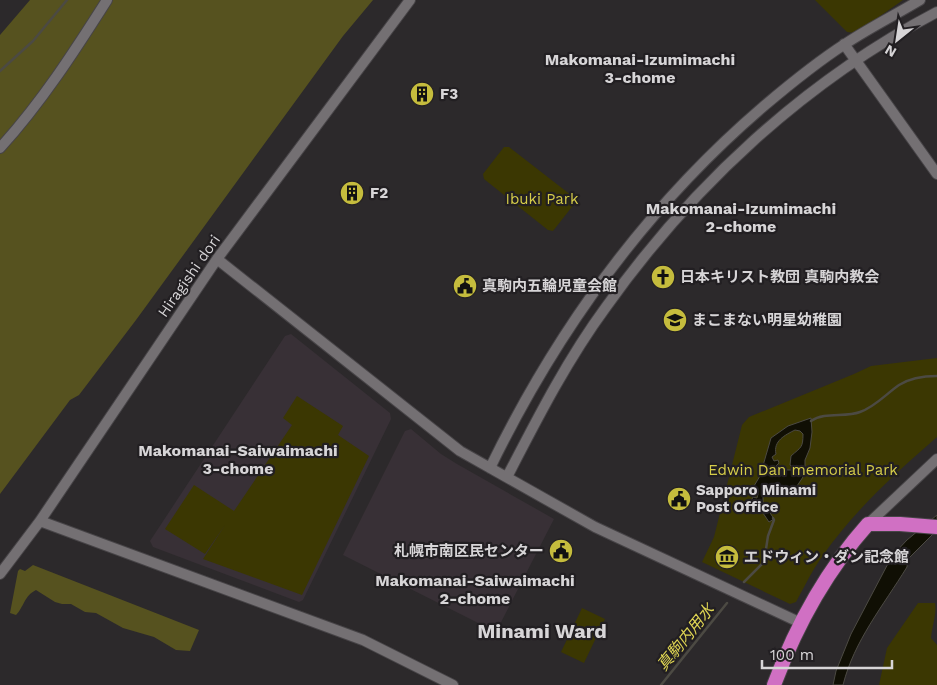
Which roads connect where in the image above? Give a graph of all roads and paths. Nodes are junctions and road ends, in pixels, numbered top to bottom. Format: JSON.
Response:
{"nodes":[{"id":1,"x":107,"y":0,"type":"edge"},
{"id":2,"x":410,"y":0,"type":"edge"},
{"id":3,"x":920,"y":0,"type":"edge"},
{"id":4,"x":937,"y":12,"type":"edge"},
{"id":5,"x":844,"y":44,"type":"junction"},
{"id":6,"x":856,"y":59,"type":"junction"},
{"id":7,"x":0,"y":148,"type":"edge"},
{"id":8,"x":937,"y":174,"type":"edge"},
{"id":9,"x":217,"y":259,"type":"junction"},
{"id":10,"x":937,"y":459,"type":"edge"},
{"id":11,"x":490,"y":468,"type":"junction"},
{"id":12,"x":507,"y":477,"type":"junction"},
{"id":13,"x":40,"y":521,"type":"junction"},
{"id":14,"x":868,"y":524,"type":"junction"},
{"id":15,"x":937,"y":527,"type":"edge"},
{"id":16,"x":0,"y":574,"type":"edge"},
{"id":17,"x":801,"y":623,"type":"junction"},
{"id":18,"x":453,"y":685,"type":"edge"},
{"id":19,"x":774,"y":685,"type":"edge"}],
"edges":[{"from":1,"to":7,"type":"street"},
{"from":2,"to":9,"type":"street","name":"Hiragishi dori"},
{"from":3,"to":5,"type":"street"},
{"from":4,"to":6,"type":"street"},
{"from":5,"to":6,"type":"street"},
{"from":5,"to":11,"type":"street"},
{"from":6,"to":8,"type":"street"},
{"from":6,"to":12,"type":"street"},
{"from":9,"to":11,"type":"street"},
{"from":9,"to":13,"type":"street","name":"Hiragishi dori"},
{"from":10,"to":14,"type":"street"},
{"from":11,"to":12,"type":"street"},
{"from":12,"to":17,"type":"street"},
{"from":13,"to":16,"type":"street","name":"Hiragishi dori"},
{"from":13,"to":18,"type":"street"},
{"from":14,"to":15,"type":"highway"},
{"from":14,"to":17,"type":"highway"},
{"from":17,"to":19,"type":"highway"}]}
